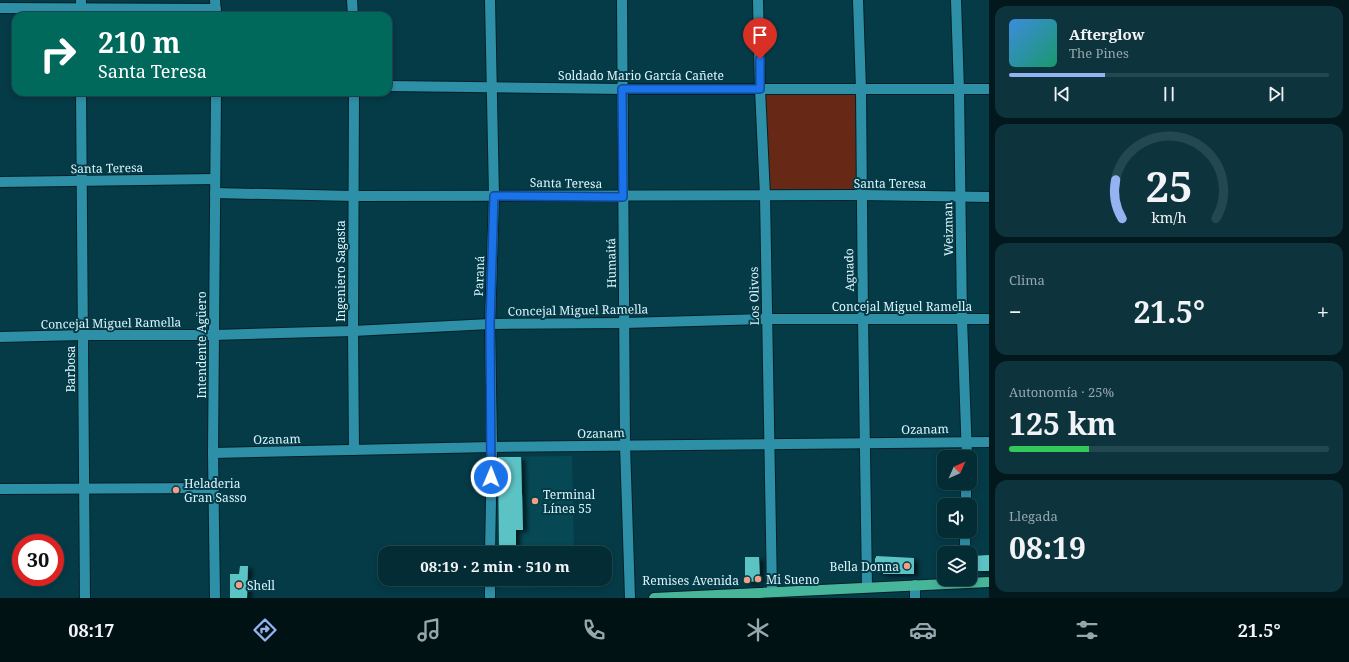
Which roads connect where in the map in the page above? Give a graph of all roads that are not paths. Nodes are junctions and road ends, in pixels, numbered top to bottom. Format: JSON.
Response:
{"nodes":[{"id":1,"x":352,"y":0,"type":"edge"},
{"id":2,"x":490,"y":0,"type":"edge"},
{"id":3,"x":622,"y":0,"type":"edge"},
{"id":4,"x":758,"y":0,"type":"edge"},
{"id":5,"x":858,"y":0,"type":"edge"},
{"id":6,"x":956,"y":0,"type":"edge"},
{"id":7,"x":0,"y":8,"type":"edge"},
{"id":8,"x":81,"y":8,"type":"edge"},
{"id":9,"x":216,"y":8,"type":"edge"},
{"id":10,"x":353,"y":12,"type":"edge"},
{"id":11,"x":392,"y":86,"type":"edge"},
{"id":12,"x":492,"y":87,"type":"junction"},
{"id":13,"x":622,"y":89,"type":"junction"},
{"id":14,"x":760,"y":89,"type":"junction"},
{"id":15,"x":861,"y":89,"type":"junction"},
{"id":16,"x":959,"y":89,"type":"junction"},
{"id":17,"x":989,"y":89,"type":"edge"},
{"id":18,"x":81,"y":96,"type":"edge"},
{"id":19,"x":216,"y":96,"type":"edge"},
{"id":20,"x":354,"y":96,"type":"edge"},
{"id":21,"x":214,"y":179,"type":"junction"},
{"id":22,"x":0,"y":182,"type":"edge"},
{"id":23,"x":82,"y":182,"type":"junction"},
{"id":24,"x":215,"y":193,"type":"junction"},
{"id":25,"x":862,"y":195,"type":"junction"},
{"id":26,"x":354,"y":196,"type":"junction"},
{"id":27,"x":494,"y":196,"type":"junction"},
{"id":28,"x":765,"y":196,"type":"junction"},
{"id":29,"x":960,"y":196,"type":"junction"},
{"id":30,"x":623,"y":197,"type":"junction"},
{"id":31,"x":989,"y":197,"type":"edge"},
{"id":32,"x":863,"y":318,"type":"junction"},
{"id":33,"x":767,"y":319,"type":"junction"},
{"id":34,"x":962,"y":319,"type":"junction"},
{"id":35,"x":989,"y":319,"type":"edge"},
{"id":36,"x":625,"y":322,"type":"junction"},
{"id":37,"x":490,"y":324,"type":"junction"},
{"id":38,"x":353,"y":331,"type":"junction"},
{"id":39,"x":83,"y":335,"type":"junction"},
{"id":40,"x":214,"y":335,"type":"junction"},
{"id":41,"x":0,"y":337,"type":"edge"},
{"id":42,"x":967,"y":442,"type":"junction"},
{"id":43,"x":989,"y":442,"type":"edge"},
{"id":44,"x":769,"y":443,"type":"junction"},
{"id":45,"x":865,"y":443,"type":"junction"},
{"id":46,"x":625,"y":445,"type":"junction"},
{"id":47,"x":492,"y":447,"type":"junction"},
{"id":48,"x":354,"y":450,"type":"junction"},
{"id":49,"x":967,"y":450,"type":"edge"},
{"id":50,"x":214,"y":453,"type":"junction"},
{"id":51,"x":214,"y":488,"type":"junction"},
{"id":52,"x":0,"y":489,"type":"edge"},
{"id":53,"x":84,"y":489,"type":"junction"},
{"id":54,"x":490,"y":546,"type":"edge"},
{"id":55,"x":977,"y":582,"type":"edge"},
{"id":56,"x":989,"y":582,"type":"edge"},
{"id":57,"x":937,"y":583,"type":"edge"},
{"id":58,"x":915,"y":585,"type":"junction"},
{"id":59,"x":490,"y":586,"type":"edge"},
{"id":60,"x":867,"y":587,"type":"junction"},
{"id":61,"x":772,"y":592,"type":"junction"},
{"id":62,"x":813,"y":594,"type":"edge"},
{"id":63,"x":712,"y":597,"type":"edge"},
{"id":64,"x":85,"y":598,"type":"edge"},
{"id":65,"x":215,"y":598,"type":"edge"},
{"id":66,"x":490,"y":598,"type":"edge"},
{"id":67,"x":630,"y":598,"type":"edge"},
{"id":68,"x":654,"y":598,"type":"edge"},
{"id":69,"x":915,"y":598,"type":"edge"}],
"edges":[{"from":1,"to":10,"type":"street"},
{"from":2,"to":12,"type":"street","name":"Paraná"},
{"from":3,"to":13,"type":"street","name":"Humaitá"},
{"from":4,"to":14,"type":"street","name":"Los Olivos"},
{"from":5,"to":15,"type":"street","name":"Aguado"},
{"from":6,"to":16,"type":"street","name":"Weizman"},
{"from":7,"to":8,"type":"street"},
{"from":8,"to":9,"type":"street"},
{"from":11,"to":12,"type":"street","name":"Soldado Mario García Cañete"},
{"from":12,"to":13,"type":"street","name":"Soldado Mario García Cañete"},
{"from":12,"to":27,"type":"street","name":"Paraná"},
{"from":13,"to":14,"type":"street","name":"Soldado Mario García Cañete"},
{"from":13,"to":30,"type":"street","name":"Humaitá"},
{"from":14,"to":15,"type":"street","name":"Soldado Mario García Cañete"},
{"from":14,"to":28,"type":"street","name":"Los Olivos"},
{"from":15,"to":16,"type":"street","name":"Soldado Mario García Cañete"},
{"from":15,"to":25,"type":"street","name":"Aguado"},
{"from":16,"to":17,"type":"street","name":"Soldado Mario García Cañete"},
{"from":16,"to":29,"type":"street","name":"Weizman"},
{"from":18,"to":23,"type":"street","name":"Barbosa"},
{"from":19,"to":21,"type":"street","name":"Intendente Agüero"},
{"from":20,"to":26,"type":"street","name":"Ingeniero Sagasta"},
{"from":21,"to":23,"type":"street","name":"Santa Teresa"},
{"from":21,"to":24,"type":"street","name":"Intendente Agüero"},
{"from":22,"to":23,"type":"street","name":"Santa Teresa"},
{"from":23,"to":39,"type":"street","name":"Barbosa"},
{"from":24,"to":26,"type":"street","name":"Santa Teresa"},
{"from":24,"to":40,"type":"street","name":"Intendente Agüero"},
{"from":25,"to":28,"type":"street","name":"Santa Teresa"},
{"from":25,"to":29,"type":"street","name":"Santa Teresa"},
{"from":25,"to":32,"type":"street","name":"Aguado"},
{"from":26,"to":27,"type":"street","name":"Santa Teresa"},
{"from":26,"to":38,"type":"street","name":"Ingeniero Sagasta"},
{"from":27,"to":30,"type":"street","name":"Santa Teresa"},
{"from":27,"to":37,"type":"street","name":"Paraná"},
{"from":28,"to":30,"type":"street","name":"Santa Teresa"},
{"from":28,"to":33,"type":"street","name":"Los Olivos"},
{"from":29,"to":31,"type":"street","name":"Santa Teresa"},
{"from":29,"to":34,"type":"street","name":"Weizman"},
{"from":30,"to":36,"type":"street","name":"Humaitá"},
{"from":32,"to":33,"type":"street","name":"Concejal Miguel Ramella"},
{"from":32,"to":34,"type":"street","name":"Concejal Miguel Ramella"},
{"from":32,"to":45,"type":"street","name":"Aguado"},
{"from":33,"to":36,"type":"street","name":"Concejal Miguel Ramella"},
{"from":33,"to":44,"type":"street","name":"Los Olivos"},
{"from":34,"to":35,"type":"street","name":"Concejal Miguel Ramella"},
{"from":34,"to":42,"type":"street","name":"Weizman"},
{"from":36,"to":37,"type":"street","name":"Concejal Miguel Ramella"},
{"from":36,"to":46,"type":"street","name":"Humaitá"},
{"from":37,"to":38,"type":"street","name":"Concejal Miguel Ramella"},
{"from":37,"to":47,"type":"street","name":"Paraná"},
{"from":38,"to":40,"type":"street","name":"Concejal Miguel Ramella"},
{"from":38,"to":48,"type":"street","name":"Ingeniero Sagasta"},
{"from":39,"to":40,"type":"street","name":"Concejal Miguel Ramella"},
{"from":39,"to":41,"type":"street","name":"Concejal Miguel Ramella"},
{"from":39,"to":53,"type":"street","name":"Barbosa"},
{"from":40,"to":50,"type":"street","name":"Intendente Agüero"},
{"from":42,"to":43,"type":"street","name":"Ozanam"},
{"from":42,"to":45,"type":"street","name":"Ozanam"},
{"from":42,"to":49,"type":"street","name":"Weizman"},
{"from":44,"to":45,"type":"street","name":"Ozanam"},
{"from":44,"to":46,"type":"street","name":"Ozanam"},
{"from":44,"to":61,"type":"street","name":"Los Olivos"},
{"from":45,"to":60,"type":"street","name":"Aguado"},
{"from":46,"to":47,"type":"street","name":"Ozanam"},
{"from":46,"to":67,"type":"street","name":"Humaitá"},
{"from":47,"to":48,"type":"street","name":"Ozanam"},
{"from":47,"to":54,"type":"street","name":"Paraná"},
{"from":48,"to":50,"type":"street","name":"Ozanam"},
{"from":50,"to":51,"type":"street","name":"Intendente Agüero"},
{"from":51,"to":53,"type":"street"},
{"from":51,"to":65,"type":"street","name":"Intendente Agüero"},
{"from":52,"to":53,"type":"street"},
{"from":53,"to":64,"type":"street","name":"Barbosa"},
{"from":55,"to":56,"type":"main road"},
{"from":57,"to":58,"type":"main road"},
{"from":58,"to":60,"type":"main road"},
{"from":58,"to":69,"type":"street"},
{"from":59,"to":66,"type":"street"},
{"from":60,"to":62,"type":"main road"},
{"from":61,"to":62,"type":"main road"},
{"from":61,"to":63,"type":"main road"},
{"from":63,"to":68,"type":"main road"}]}
